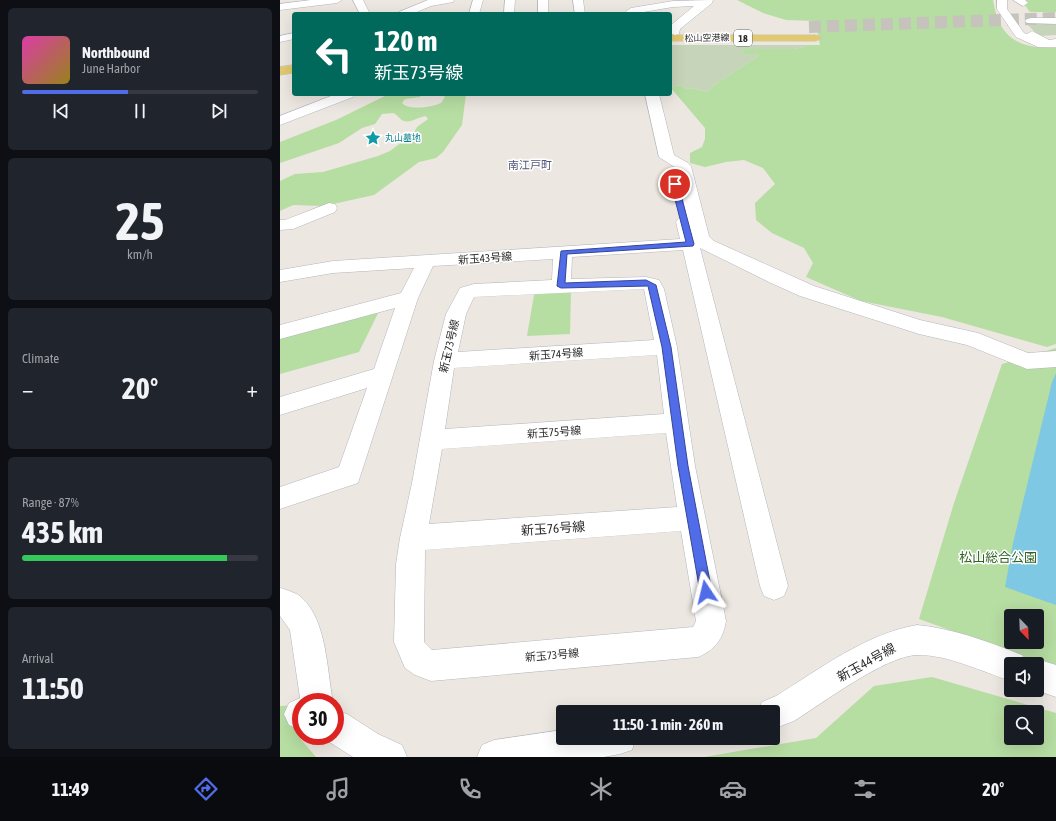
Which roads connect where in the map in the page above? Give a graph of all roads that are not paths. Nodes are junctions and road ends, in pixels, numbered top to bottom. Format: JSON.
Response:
{"nodes":[{"id":1,"x":337,"y":0,"type":"edge"},
{"id":2,"x":358,"y":0,"type":"edge"},
{"id":3,"x":450,"y":0,"type":"edge"},
{"id":4,"x":478,"y":0,"type":"edge"},
{"id":5,"x":510,"y":0,"type":"edge"},
{"id":6,"x":544,"y":0,"type":"edge"},
{"id":7,"x":578,"y":0,"type":"edge"},
{"id":8,"x":628,"y":0,"type":"edge"},
{"id":9,"x":1002,"y":0,"type":"edge"},
{"id":10,"x":707,"y":1,"type":"edge"},
{"id":11,"x":419,"y":3,"type":"edge"},
{"id":12,"x":280,"y":7,"type":"edge"},
{"id":13,"x":362,"y":12,"type":"edge"},
{"id":14,"x":406,"y":12,"type":"edge"},
{"id":15,"x":446,"y":12,"type":"edge"},
{"id":16,"x":475,"y":12,"type":"edge"},
{"id":17,"x":508,"y":12,"type":"edge"},
{"id":18,"x":543,"y":12,"type":"edge"},
{"id":19,"x":580,"y":12,"type":"edge"},
{"id":20,"x":631,"y":12,"type":"edge"},
{"id":21,"x":636,"y":12,"type":"edge"},
{"id":22,"x":1031,"y":21,"type":"dead end"},
{"id":23,"x":1056,"y":21,"type":"edge"},
{"id":24,"x":292,"y":25,"type":"edge"},
{"id":25,"x":809,"y":27,"type":"tunnel mouth"},
{"id":26,"x":280,"y":28,"type":"edge"},
{"id":27,"x":672,"y":34,"type":"edge"},
{"id":28,"x":292,"y":37,"type":"edge"},
{"id":29,"x":816,"y":38,"type":"tunnel mouth"},
{"id":30,"x":1056,"y":39,"type":"edge"},
{"id":31,"x":1056,"y":43,"type":"edge"},
{"id":32,"x":282,"y":44,"type":"edge"},
{"id":33,"x":292,"y":63,"type":"edge"},
{"id":34,"x":280,"y":65,"type":"edge"},
{"id":35,"x":292,"y":69,"type":"edge"},
{"id":36,"x":280,"y":72,"type":"edge"},
{"id":37,"x":343,"y":96,"type":"edge"},
{"id":38,"x":653,"y":96,"type":"edge"},
{"id":39,"x":280,"y":122,"type":"edge"},
{"id":40,"x":668,"y":157,"type":"junction"},
{"id":41,"x":329,"y":208,"type":"dead end"},
{"id":42,"x":280,"y":225,"type":"edge"},
{"id":43,"x":690,"y":244,"type":"junction"},
{"id":44,"x":564,"y":252,"type":"junction"},
{"id":45,"x":426,"y":262,"type":"junction"},
{"id":46,"x":280,"y":276,"type":"edge"},
{"id":47,"x":561,"y":286,"type":"junction"},
{"id":48,"x":408,"y":298,"type":"junction"},
{"id":49,"x":280,"y":332,"type":"edge"},
{"id":50,"x":666,"y":347,"type":"junction"},
{"id":51,"x":1056,"y":358,"type":"edge"},
{"id":52,"x":445,"y":361,"type":"junction"},
{"id":53,"x":381,"y":376,"type":"junction"},
{"id":54,"x":280,"y":406,"type":"edge"},
{"id":55,"x":677,"y":424,"type":"junction"},
{"id":56,"x":432,"y":440,"type":"junction"},
{"id":57,"x":280,"y":498,"type":"edge"},
{"id":58,"x":693,"y":518,"type":"junction"},
{"id":59,"x":413,"y":538,"type":"junction"},
{"id":60,"x":774,"y":586,"type":"dead end"},
{"id":61,"x":280,"y":602,"type":"edge"},
{"id":62,"x":1004,"y":664,"type":"edge"},
{"id":63,"x":1044,"y":677,"type":"edge"},
{"id":64,"x":1056,"y":681,"type":"edge"},
{"id":65,"x":306,"y":693,"type":"edge"},
{"id":66,"x":780,"y":711,"type":"edge"},
{"id":67,"x":344,"y":732,"type":"edge"},
{"id":68,"x":574,"y":745,"type":"edge"},
{"id":69,"x":390,"y":757,"type":"edge"},
{"id":70,"x":494,"y":757,"type":"edge"}],
"edges":[{"from":1,"to":12,"type":"street"},
{"from":2,"to":13,"type":"street"},
{"from":3,"to":11,"type":"street"},
{"from":3,"to":15,"type":"street"},
{"from":4,"to":16,"type":"street"},
{"from":5,"to":17,"type":"street"},
{"from":6,"to":18,"type":"street"},
{"from":7,"to":19,"type":"street"},
{"from":8,"to":20,"type":"street"},
{"from":9,"to":31,"type":"street"},
{"from":10,"to":21,"type":"street"},
{"from":10,"to":27,"type":"street"},
{"from":11,"to":14,"type":"street"},
{"from":22,"to":23,"type":"street"},
{"from":24,"to":26,"type":"street"},
{"from":25,"to":27,"type":"main road","name":"松山空港線","number":"18"},
{"from":27,"to":29,"type":"main road","name":"松山空港線","number":"18"},
{"from":28,"to":32,"type":"street"},
{"from":30,"to":31,"type":"street"},
{"from":33,"to":34,"type":"main road"},
{"from":35,"to":36,"type":"main road"},
{"from":37,"to":39,"type":"street"},
{"from":38,"to":40,"type":"street"},
{"from":40,"to":43,"type":"street"},
{"from":40,"to":51,"type":"street"},
{"from":41,"to":42,"type":"street"},
{"from":43,"to":44,"type":"street","name":"新玉43号線"},
{"from":43,"to":60,"type":"street"},
{"from":44,"to":45,"type":"street","name":"新玉43号線"},
{"from":44,"to":47,"type":"street"},
{"from":45,"to":46,"type":"street","name":"新玉43号線"},
{"from":45,"to":48,"type":"street"},
{"from":47,"to":50,"type":"street","name":"新玉73号線"},
{"from":47,"to":52,"type":"street","name":"新玉73号線"},
{"from":48,"to":49,"type":"street"},
{"from":48,"to":53,"type":"street"},
{"from":50,"to":52,"type":"street","name":"新玉74号線"},
{"from":50,"to":55,"type":"street","name":"新玉73号線"},
{"from":52,"to":56,"type":"street","name":"新玉73号線"},
{"from":53,"to":54,"type":"street"},
{"from":53,"to":57,"type":"street"},
{"from":55,"to":56,"type":"street","name":"新玉75号線"},
{"from":55,"to":58,"type":"street","name":"新玉73号線"},
{"from":56,"to":59,"type":"street","name":"新玉73号線"},
{"from":58,"to":59,"type":"street","name":"新玉76号線"},
{"from":58,"to":59,"type":"street","name":"新玉73号線"},
{"from":61,"to":65,"type":"street"},
{"from":62,"to":66,"type":"street","name":"新玉44号線"},
{"from":63,"to":64,"type":"street"},
{"from":67,"to":69,"type":"street"},
{"from":68,"to":70,"type":"street"}]}
